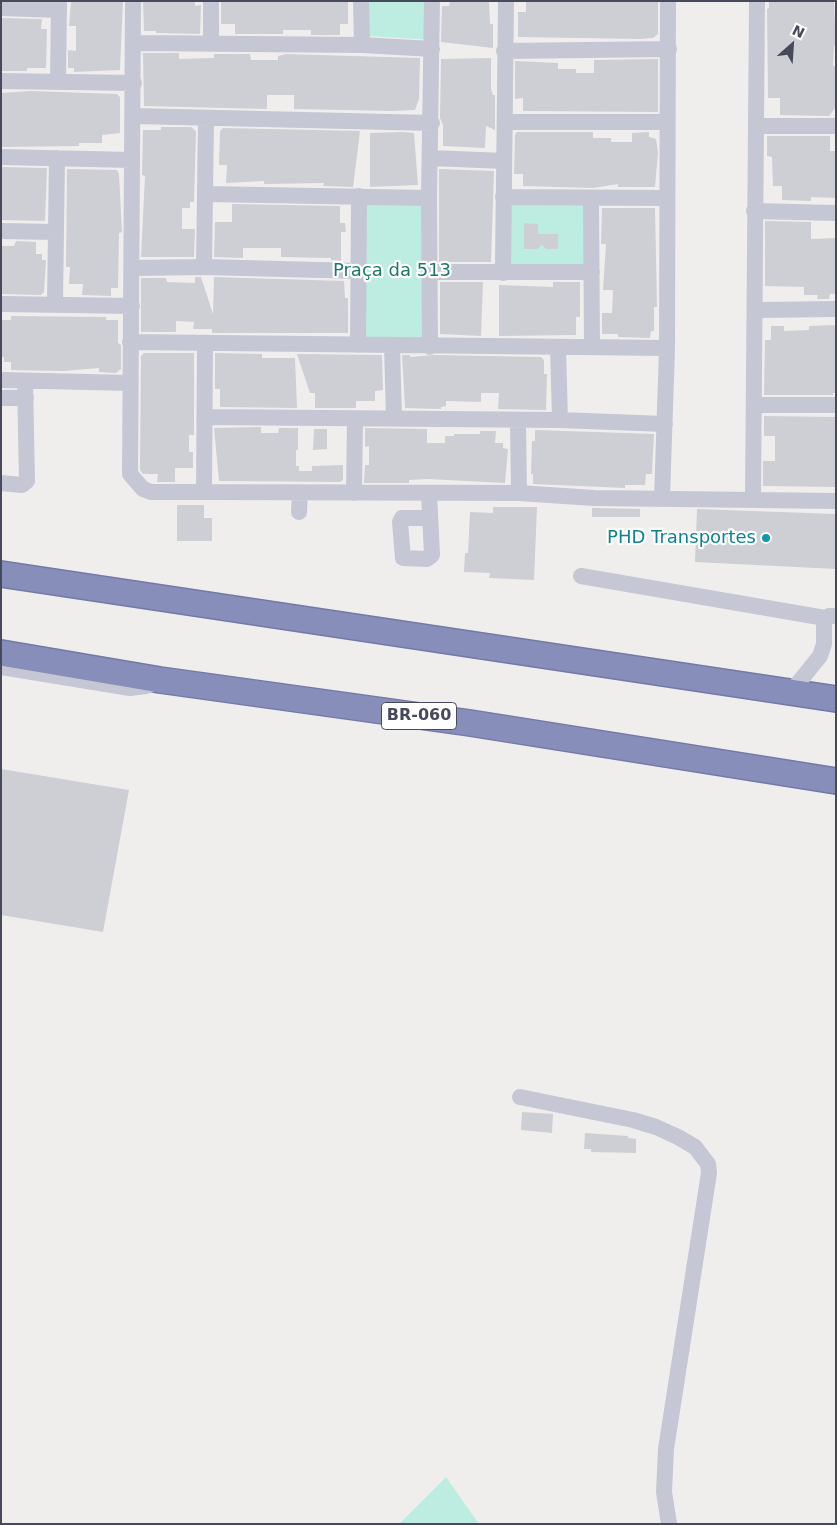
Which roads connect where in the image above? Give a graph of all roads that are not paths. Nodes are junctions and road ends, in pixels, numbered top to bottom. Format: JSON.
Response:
{"nodes":[{"id":1,"x":133,"y":1,"type":"edge"},
{"id":2,"x":210,"y":1,"type":"edge"},
{"id":3,"x":361,"y":1,"type":"edge"},
{"id":4,"x":432,"y":1,"type":"edge"},
{"id":5,"x":506,"y":1,"type":"edge"},
{"id":6,"x":668,"y":1,"type":"edge"},
{"id":7,"x":757,"y":1,"type":"edge"},
{"id":8,"x":59,"y":6,"type":"edge"},
{"id":9,"x":1,"y":8,"type":"edge"},
{"id":10,"x":134,"y":43,"type":"junction"},
{"id":11,"x":211,"y":44,"type":"junction"},
{"id":12,"x":362,"y":45,"type":"junction"},
{"id":13,"x":432,"y":49,"type":"junction"},
{"id":14,"x":669,"y":49,"type":"junction"},
{"id":15,"x":504,"y":51,"type":"junction"},
{"id":16,"x":1,"y":81,"type":"edge"},
{"id":17,"x":58,"y":82,"type":"junction"},
{"id":18,"x":134,"y":83,"type":"junction"},
{"id":19,"x":134,"y":116,"type":"junction"},
{"id":20,"x":206,"y":120,"type":"junction"},
{"id":21,"x":505,"y":122,"type":"junction"},
{"id":22,"x":666,"y":122,"type":"junction"},
{"id":23,"x":432,"y":123,"type":"junction"},
{"id":24,"x":756,"y":126,"type":"junction"},
{"id":25,"x":836,"y":126,"type":"edge"},
{"id":26,"x":1,"y":158,"type":"edge"},
{"id":27,"x":57,"y":158,"type":"junction"},
{"id":28,"x":431,"y":158,"type":"junction"},
{"id":29,"x":132,"y":160,"type":"junction"},
{"id":30,"x":504,"y":161,"type":"junction"},
{"id":31,"x":206,"y":194,"type":"junction"},
{"id":32,"x":358,"y":196,"type":"junction"},
{"id":33,"x":503,"y":196,"type":"junction"},
{"id":34,"x":429,"y":198,"type":"junction"},
{"id":35,"x":591,"y":198,"type":"junction"},
{"id":36,"x":667,"y":198,"type":"junction"},
{"id":37,"x":754,"y":211,"type":"junction"},
{"id":38,"x":836,"y":212,"type":"edge"},
{"id":39,"x":1,"y":231,"type":"edge"},
{"id":40,"x":55,"y":232,"type":"junction"},
{"id":41,"x":204,"y":267,"type":"junction"},
{"id":42,"x":133,"y":268,"type":"junction"},
{"id":43,"x":359,"y":271,"type":"junction"},
{"id":44,"x":430,"y":272,"type":"junction"},
{"id":45,"x":592,"y":272,"type":"junction"},
{"id":46,"x":503,"y":273,"type":"junction"},
{"id":47,"x":1,"y":304,"type":"edge"},
{"id":48,"x":55,"y":304,"type":"junction"},
{"id":49,"x":132,"y":306,"type":"junction"},
{"id":50,"x":836,"y":309,"type":"edge"},
{"id":51,"x":755,"y":310,"type":"junction"},
{"id":52,"x":130,"y":342,"type":"junction"},
{"id":53,"x":205,"y":344,"type":"junction"},
{"id":54,"x":358,"y":345,"type":"junction"},
{"id":55,"x":392,"y":346,"type":"junction"},
{"id":56,"x":430,"y":347,"type":"junction"},
{"id":57,"x":592,"y":347,"type":"junction"},
{"id":58,"x":558,"y":348,"type":"junction"},
{"id":59,"x":666,"y":348,"type":"junction"},
{"id":60,"x":1,"y":380,"type":"edge"},
{"id":61,"x":25,"y":380,"type":"junction"},
{"id":62,"x":130,"y":383,"type":"junction"},
{"id":63,"x":1,"y":398,"type":"edge"},
{"id":64,"x":26,"y":398,"type":"junction"},
{"id":65,"x":754,"y":405,"type":"junction"},
{"id":66,"x":836,"y":406,"type":"edge"},
{"id":67,"x":206,"y":417,"type":"junction"},
{"id":68,"x":394,"y":418,"type":"junction"},
{"id":69,"x":355,"y":419,"type":"junction"},
{"id":70,"x":560,"y":420,"type":"junction"},
{"id":71,"x":518,"y":421,"type":"junction"},
{"id":72,"x":665,"y":424,"type":"junction"},
{"id":73,"x":1,"y":483,"type":"edge"},
{"id":74,"x":204,"y":492,"type":"junction"},
{"id":75,"x":300,"y":493,"type":"junction"},
{"id":76,"x":354,"y":493,"type":"junction"},
{"id":77,"x":429,"y":493,"type":"junction"},
{"id":78,"x":519,"y":493,"type":"junction"},
{"id":79,"x":662,"y":498,"type":"junction"},
{"id":80,"x":753,"y":499,"type":"junction"},
{"id":81,"x":836,"y":501,"type":"edge"},
{"id":82,"x":300,"y":512,"type":"dead end"},
{"id":83,"x":430,"y":518,"type":"dead end"},
{"id":84,"x":1,"y":574,"type":"edge"},
{"id":85,"x":581,"y":576,"type":"dead end"},
{"id":86,"x":831,"y":617,"type":"edge"},
{"id":87,"x":1,"y":653,"type":"edge"},
{"id":88,"x":1,"y":667,"type":"edge"},
{"id":89,"x":160,"y":680,"type":"junction"},
{"id":90,"x":791,"y":692,"type":"junction"},
{"id":91,"x":836,"y":699,"type":"edge"},
{"id":92,"x":836,"y":781,"type":"edge"},
{"id":93,"x":520,"y":1097,"type":"dead end"},
{"id":94,"x":670,"y":1524,"type":"edge"}],
"edges":[{"from":1,"to":10,"type":"street"},
{"from":2,"to":11,"type":"street"},
{"from":3,"to":12,"type":"street"},
{"from":4,"to":13,"type":"street"},
{"from":5,"to":15,"type":"street"},
{"from":6,"to":14,"type":"street"},
{"from":7,"to":24,"type":"street"},
{"from":8,"to":9,"type":"street"},
{"from":8,"to":17,"type":"street"},
{"from":10,"to":11,"type":"street"},
{"from":10,"to":18,"type":"street"},
{"from":11,"to":12,"type":"street"},
{"from":12,"to":13,"type":"street"},
{"from":13,"to":23,"type":"street"},
{"from":14,"to":15,"type":"street"},
{"from":14,"to":22,"type":"street"},
{"from":15,"to":21,"type":"street"},
{"from":16,"to":17,"type":"street"},
{"from":17,"to":18,"type":"street"},
{"from":18,"to":19,"type":"street"},
{"from":19,"to":20,"type":"street"},
{"from":19,"to":29,"type":"street"},
{"from":20,"to":23,"type":"street"},
{"from":20,"to":31,"type":"street"},
{"from":21,"to":22,"type":"street"},
{"from":21,"to":30,"type":"street"},
{"from":22,"to":36,"type":"street"},
{"from":23,"to":28,"type":"street"},
{"from":24,"to":25,"type":"street"},
{"from":24,"to":37,"type":"street"},
{"from":26,"to":27,"type":"street"},
{"from":27,"to":29,"type":"street"},
{"from":27,"to":40,"type":"street"},
{"from":28,"to":30,"type":"street"},
{"from":28,"to":34,"type":"street"},
{"from":29,"to":42,"type":"street"},
{"from":30,"to":33,"type":"street"},
{"from":31,"to":32,"type":"street"},
{"from":31,"to":41,"type":"street"},
{"from":32,"to":34,"type":"street"},
{"from":32,"to":43,"type":"street"},
{"from":33,"to":35,"type":"street"},
{"from":33,"to":46,"type":"street"},
{"from":34,"to":44,"type":"street"},
{"from":35,"to":36,"type":"street"},
{"from":35,"to":45,"type":"street"},
{"from":36,"to":59,"type":"street"},
{"from":37,"to":38,"type":"street"},
{"from":37,"to":51,"type":"street"},
{"from":39,"to":40,"type":"street"},
{"from":40,"to":48,"type":"street"},
{"from":41,"to":42,"type":"street"},
{"from":41,"to":43,"type":"street"},
{"from":42,"to":49,"type":"street"},
{"from":43,"to":54,"type":"street"},
{"from":44,"to":46,"type":"street"},
{"from":44,"to":56,"type":"street"},
{"from":45,"to":46,"type":"street"},
{"from":45,"to":57,"type":"street"},
{"from":47,"to":48,"type":"street"},
{"from":48,"to":49,"type":"street"},
{"from":49,"to":52,"type":"street"},
{"from":50,"to":51,"type":"street"},
{"from":51,"to":65,"type":"street"},
{"from":52,"to":53,"type":"street"},
{"from":52,"to":62,"type":"street"},
{"from":53,"to":54,"type":"street"},
{"from":53,"to":67,"type":"street"},
{"from":54,"to":55,"type":"street"},
{"from":55,"to":56,"type":"street"},
{"from":55,"to":68,"type":"street"},
{"from":56,"to":58,"type":"street"},
{"from":57,"to":58,"type":"street"},
{"from":57,"to":59,"type":"street"},
{"from":58,"to":70,"type":"street"},
{"from":59,"to":72,"type":"street"},
{"from":60,"to":61,"type":"street"},
{"from":61,"to":62,"type":"street"},
{"from":61,"to":64,"type":"street"},
{"from":62,"to":74,"type":"street"},
{"from":63,"to":64,"type":"street"},
{"from":64,"to":73,"type":"street"},
{"from":65,"to":66,"type":"street"},
{"from":65,"to":80,"type":"street"},
{"from":67,"to":69,"type":"street"},
{"from":67,"to":74,"type":"street"},
{"from":68,"to":69,"type":"street"},
{"from":68,"to":71,"type":"street"},
{"from":69,"to":76,"type":"street"},
{"from":70,"to":71,"type":"street"},
{"from":70,"to":72,"type":"street"},
{"from":71,"to":78,"type":"street"},
{"from":72,"to":79,"type":"street"},
{"from":74,"to":75,"type":"street"},
{"from":75,"to":76,"type":"street"},
{"from":75,"to":82,"type":"street"},
{"from":76,"to":77,"type":"street"},
{"from":77,"to":78,"type":"street"},
{"from":77,"to":83,"type":"street"},
{"from":78,"to":79,"type":"street"},
{"from":79,"to":80,"type":"street"},
{"from":80,"to":81,"type":"street"},
{"from":84,"to":90,"type":"highway"},
{"from":85,"to":86,"type":"street"},
{"from":86,"to":90,"type":"street"},
{"from":87,"to":89,"type":"highway","number":"BR-060"},
{"from":88,"to":89,"type":"street"},
{"from":89,"to":92,"type":"highway","number":"BR-060"},
{"from":90,"to":91,"type":"highway"},
{"from":93,"to":94,"type":"street"}]}
